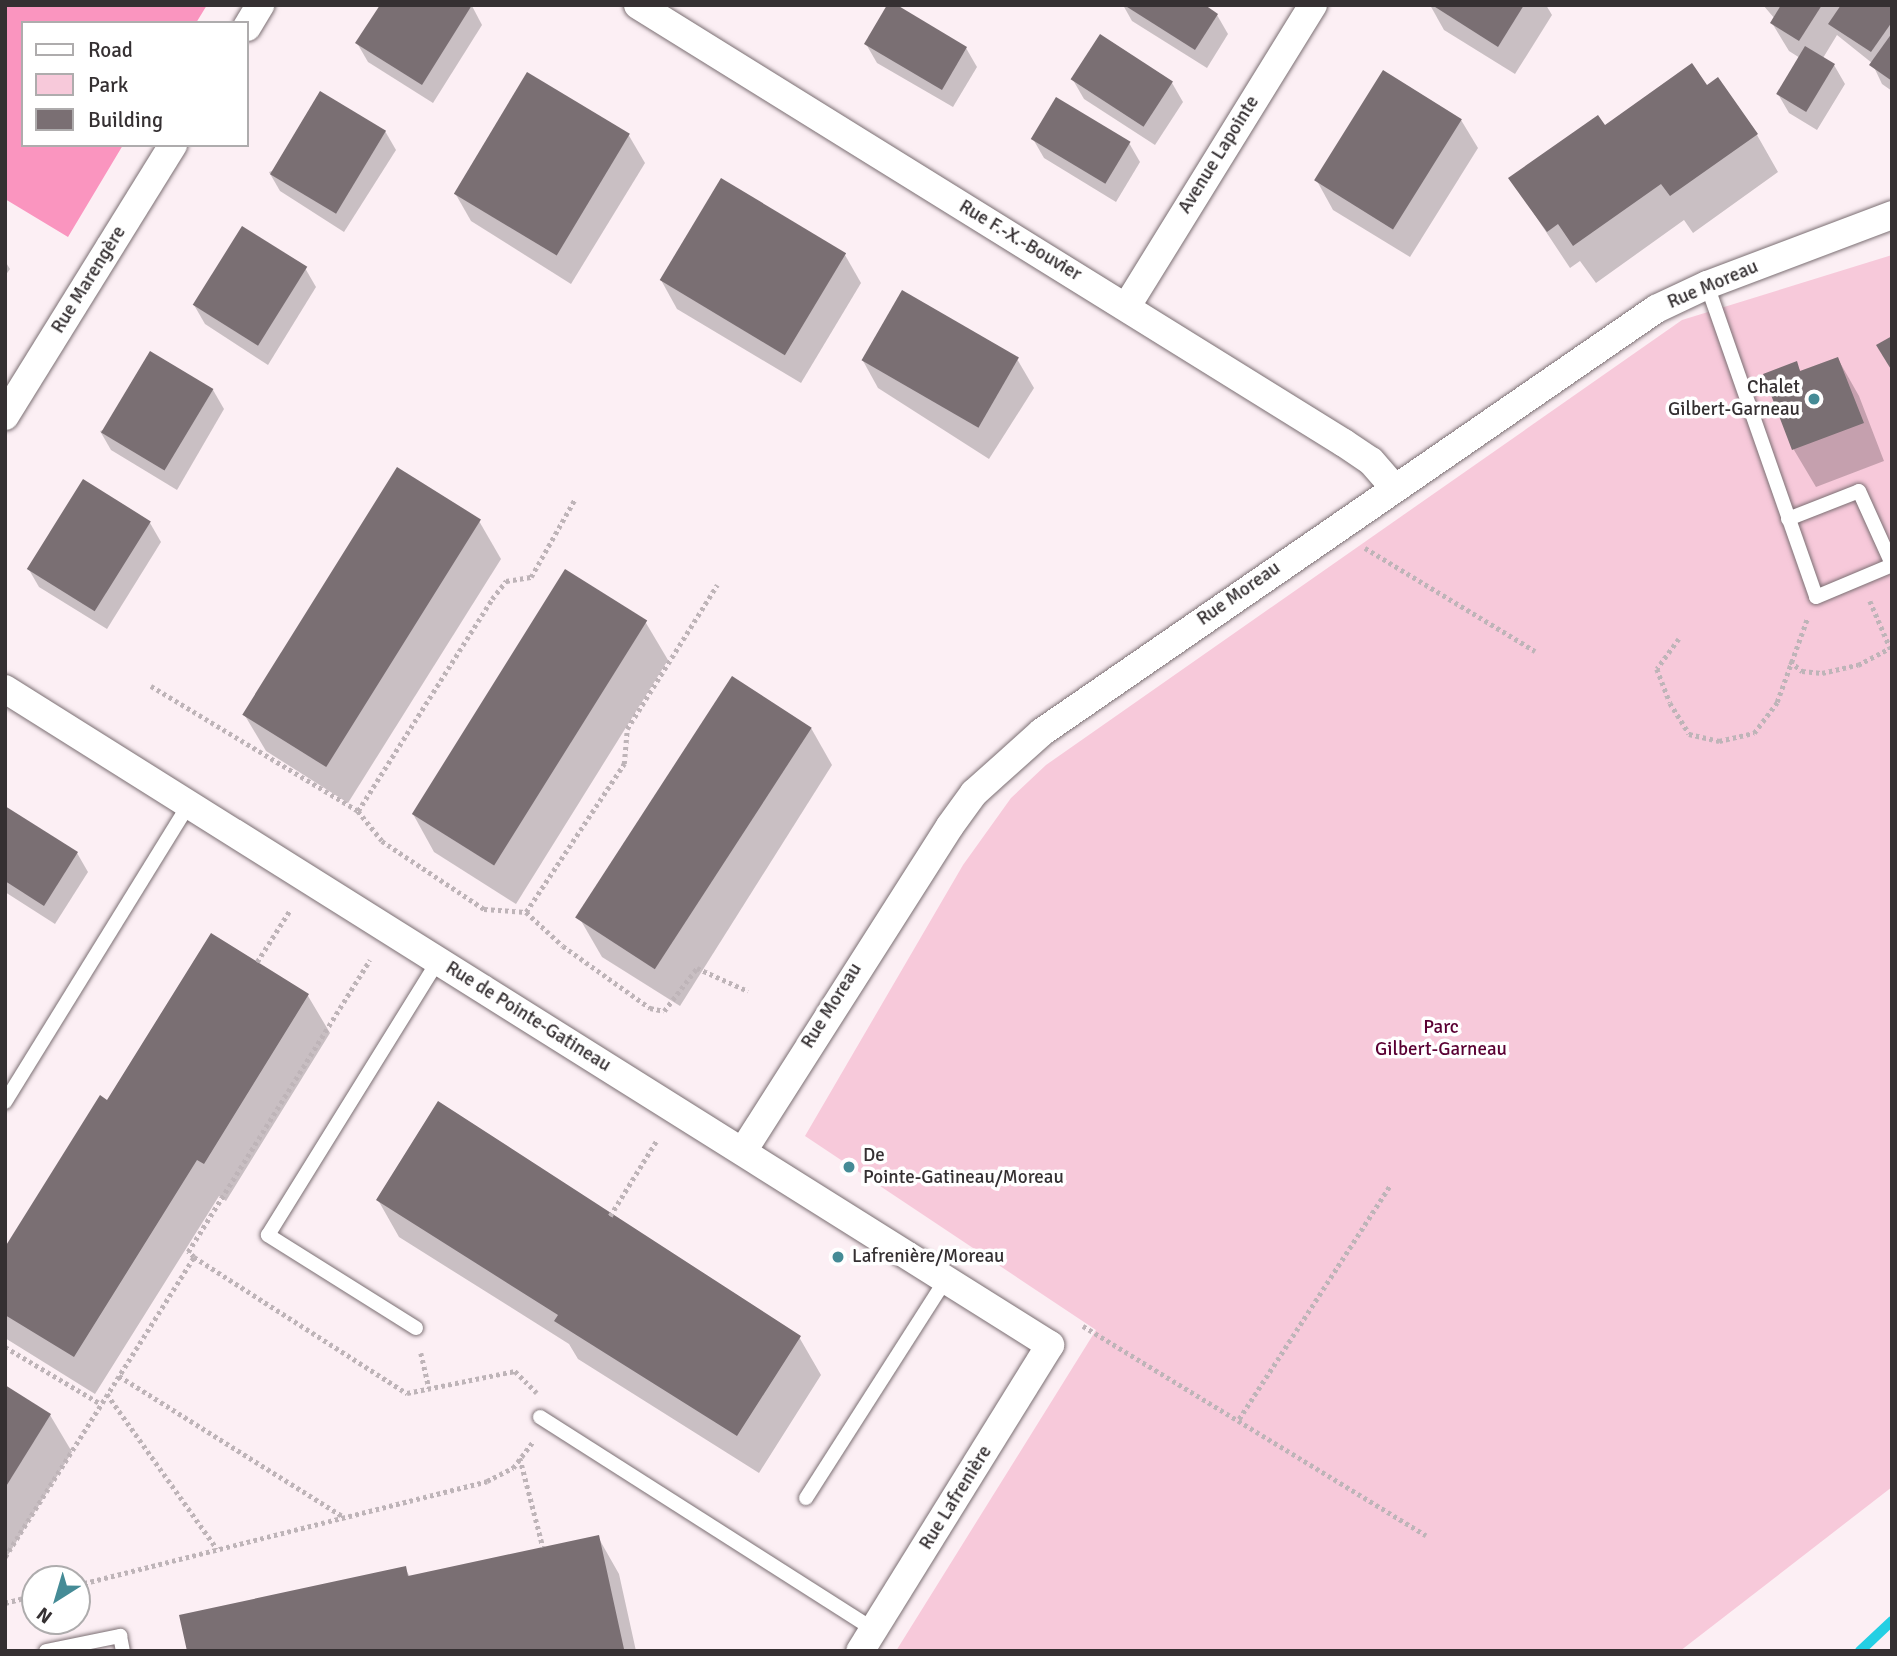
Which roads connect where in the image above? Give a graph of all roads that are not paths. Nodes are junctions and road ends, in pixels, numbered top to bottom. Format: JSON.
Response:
{"nodes":[{"id":1,"x":260,"y":5,"type":"edge"},
{"id":2,"x":638,"y":5,"type":"edge"},
{"id":3,"x":1313,"y":5,"type":"edge"},
{"id":4,"x":248,"y":25,"type":"edge"},
{"id":5,"x":172,"y":147,"type":"edge"},
{"id":6,"x":1892,"y":215,"type":"edge"},
{"id":7,"x":1707,"y":285,"type":"junction"},
{"id":8,"x":1127,"y":306,"type":"junction"},
{"id":9,"x":5,"y":416,"type":"edge"},
{"id":10,"x":1394,"y":487,"type":"junction"},
{"id":11,"x":1788,"y":519,"type":"junction"},
{"id":12,"x":1892,"y":565,"type":"edge"},
{"id":13,"x":5,"y":689,"type":"edge"},
{"id":14,"x":189,"y":804,"type":"junction"},
{"id":15,"x":438,"y":961,"type":"junction"},
{"id":16,"x":5,"y":1102,"type":"edge"},
{"id":17,"x":743,"y":1152,"type":"junction"},
{"id":18,"x":945,"y":1281,"type":"junction"},
{"id":19,"x":416,"y":1328,"type":"road end"},
{"id":20,"x":1050,"y":1345,"type":"joint"},
{"id":21,"x":540,"y":1417,"type":"road end"},
{"id":22,"x":806,"y":1497,"type":"dead end"},
{"id":23,"x":867,"y":1640,"type":"edge"},
{"id":24,"x":46,"y":1651,"type":"edge"},
{"id":25,"x":123,"y":1651,"type":"edge"}],
"edges":[{"from":1,"to":4,"type":"street"},
{"from":2,"to":8,"type":"street","name":"Rue F.-X.-Bouvier"},
{"from":3,"to":8,"type":"street","name":"Avenue Lapointe"},
{"from":5,"to":9,"type":"street","name":"Rue Marengère"},
{"from":6,"to":7,"type":"street","name":"Rue Moreau"},
{"from":7,"to":10,"type":"street","name":"Rue Moreau"},
{"from":7,"to":11,"type":"lane"},
{"from":8,"to":10,"type":"street","name":"Rue F.-X.-Bouvier"},
{"from":10,"to":17,"type":"street","name":"Rue Moreau"},
{"from":11,"to":12,"type":"lane"},
{"from":11,"to":12,"type":"lane"},
{"from":13,"to":14,"type":"street","name":"Rue de Pointe-Gatineau"},
{"from":14,"to":15,"type":"street","name":"Rue de Pointe-Gatineau"},
{"from":14,"to":16,"type":"lane"},
{"from":15,"to":17,"type":"street","name":"Rue de Pointe-Gatineau"},
{"from":15,"to":19,"type":"lane"},
{"from":17,"to":18,"type":"street","name":"Rue de Pointe-Gatineau"},
{"from":18,"to":20,"type":"street","name":"Rue de Pointe-Gatineau"},
{"from":18,"to":22,"type":"lane"},
{"from":20,"to":23,"type":"street","name":"Rue Lafrenière"},
{"from":21,"to":23,"type":"lane"},
{"from":24,"to":25,"type":"lane"}]}
